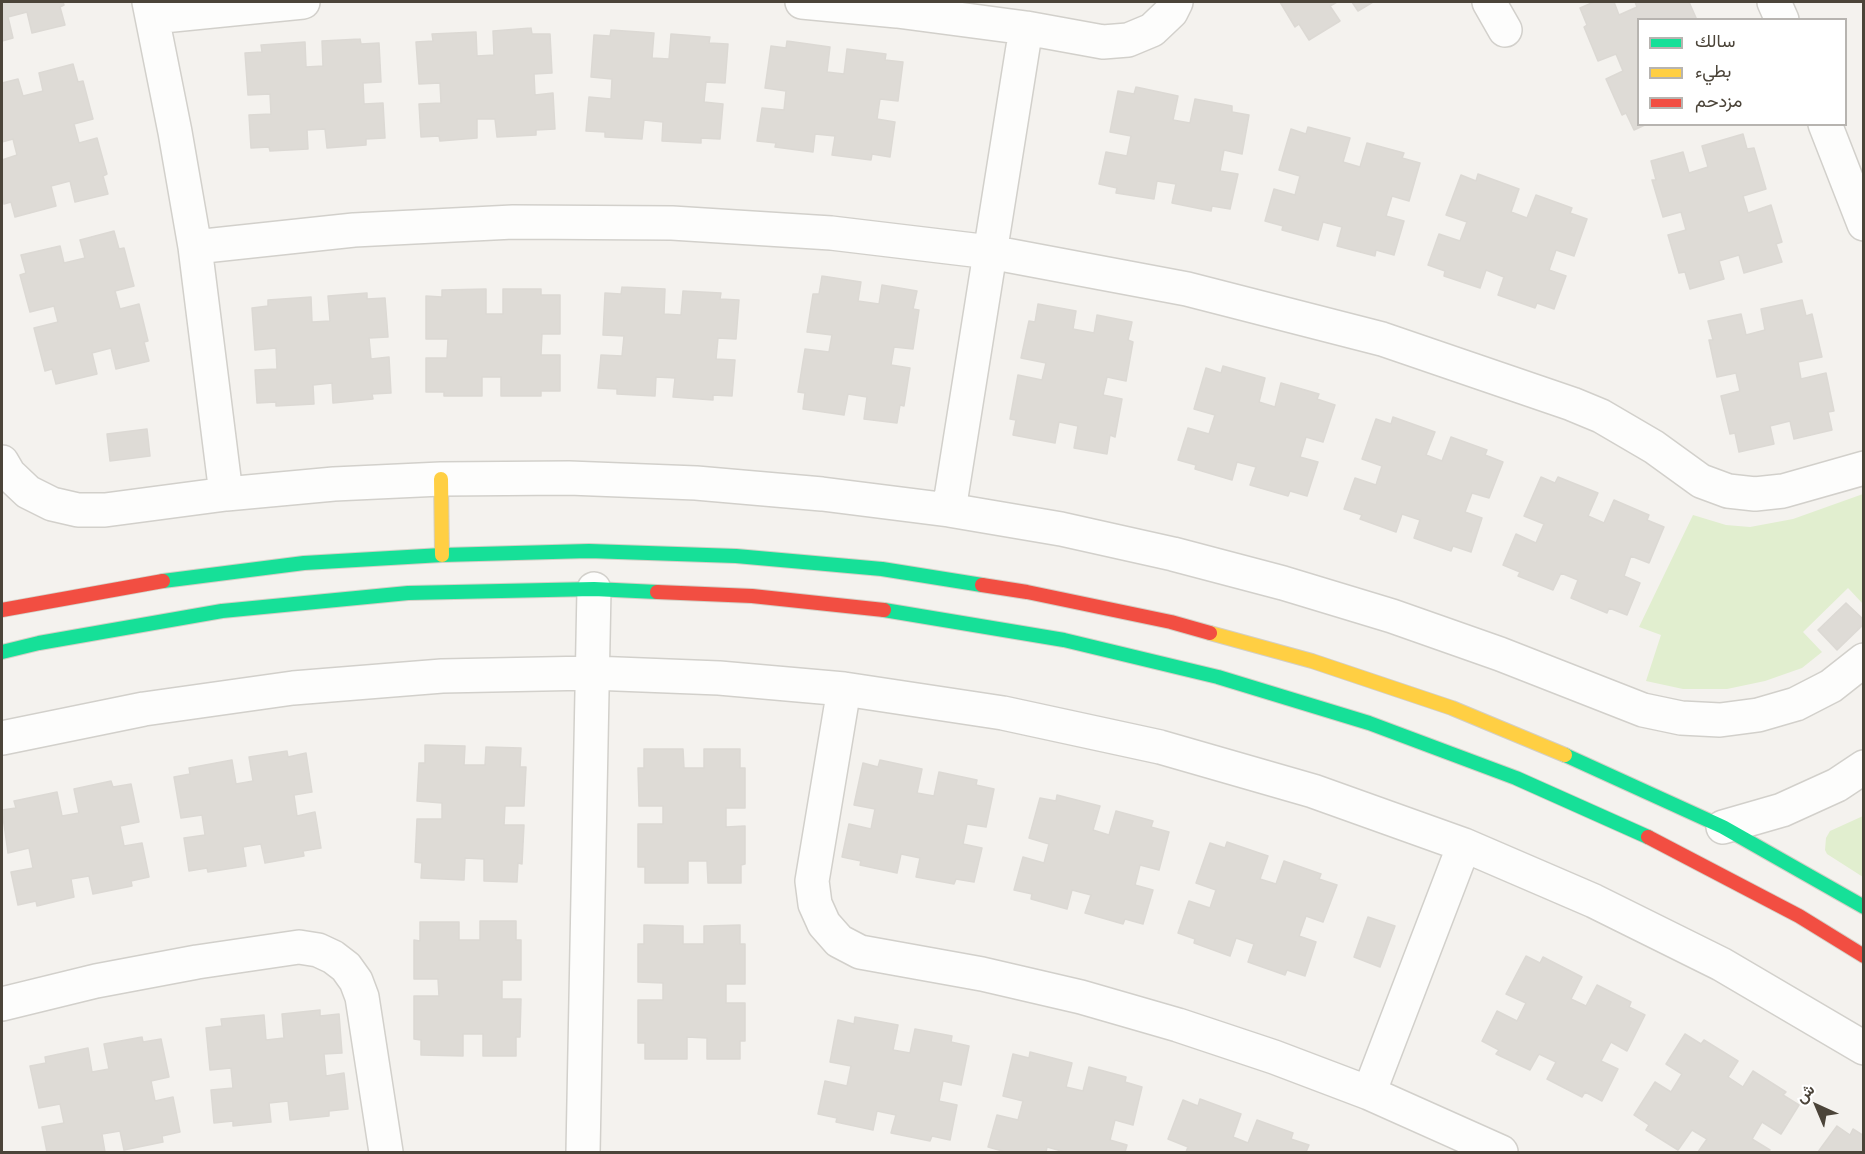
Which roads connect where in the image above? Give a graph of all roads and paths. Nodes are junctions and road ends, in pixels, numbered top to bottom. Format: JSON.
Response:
{"nodes":[{"id":1,"x":303,"y":2,"type":"edge"},
{"id":2,"x":802,"y":2,"type":"edge"},
{"id":3,"x":1176,"y":2,"type":"edge"},
{"id":4,"x":1489,"y":2,"type":"edge"},
{"id":5,"x":1774,"y":2,"type":"edge"},
{"id":6,"x":257,"y":3,"type":"edge"},
{"id":7,"x":151,"y":9,"type":"edge"},
{"id":8,"x":1781,"y":18,"type":"edge"},
{"id":9,"x":1026,"y":28,"type":"junction"},
{"id":10,"x":1505,"y":30,"type":"dead end"},
{"id":11,"x":1826,"y":126,"type":"edge"},
{"id":12,"x":1863,"y":224,"type":"edge"},
{"id":13,"x":195,"y":247,"type":"junction"},
{"id":14,"x":990,"y":252,"type":"junction"},
{"id":15,"x":2,"y":462,"type":"edge"},
{"id":16,"x":1863,"y":468,"type":"edge"},
{"id":17,"x":441,"y":479,"type":"junction"},
{"id":18,"x":226,"y":494,"type":"junction"},
{"id":19,"x":949,"y":510,"type":"junction"},
{"id":20,"x":442,"y":555,"type":"junction"},
{"id":21,"x":594,"y":589,"type":"junction"},
{"id":22,"x":11,"y":590,"type":"dead end"},
{"id":23,"x":30,"y":604,"type":"junction"},
{"id":24,"x":2,"y":610,"type":"edge"},
{"id":25,"x":2,"y":652,"type":"edge"},
{"id":26,"x":1863,"y":660,"type":"edge"},
{"id":27,"x":592,"y":673,"type":"junction"},
{"id":28,"x":844,"y":689,"type":"junction"},
{"id":29,"x":2,"y":738,"type":"edge"},
{"id":30,"x":1863,"y":767,"type":"edge"},
{"id":31,"x":1723,"y":827,"type":"junction"},
{"id":32,"x":1464,"y":845,"type":"junction"},
{"id":33,"x":1863,"y":907,"type":"edge"},
{"id":34,"x":1863,"y":956,"type":"edge"},
{"id":35,"x":2,"y":1004,"type":"edge"},
{"id":36,"x":1863,"y":1048,"type":"edge"},
{"id":37,"x":1369,"y":1093,"type":"junction"},
{"id":38,"x":386,"y":1152,"type":"edge"},
{"id":39,"x":583,"y":1152,"type":"edge"},
{"id":40,"x":1501,"y":1152,"type":"edge"}],
"edges":[{"from":1,"to":6,"type":"street"},
{"from":2,"to":9,"type":"street"},
{"from":3,"to":9,"type":"street"},
{"from":4,"to":10,"type":"street"},
{"from":5,"to":8,"type":"street"},
{"from":6,"to":7,"type":"street"},
{"from":7,"to":13,"type":"street"},
{"from":9,"to":14,"type":"street"},
{"from":11,"to":12,"type":"street"},
{"from":13,"to":14,"type":"street"},
{"from":13,"to":18,"type":"street"},
{"from":14,"to":16,"type":"street"},
{"from":14,"to":19,"type":"street"},
{"from":15,"to":18,"type":"street"},
{"from":17,"to":18,"type":"street"},
{"from":17,"to":19,"type":"street"},
{"from":17,"to":20,"type":"street"},
{"from":19,"to":26,"type":"street"},
{"from":20,"to":23,"type":"street"},
{"from":20,"to":31,"type":"street"},
{"from":21,"to":25,"type":"street"},
{"from":21,"to":27,"type":"street"},
{"from":21,"to":34,"type":"street"},
{"from":22,"to":23,"type":"street"},
{"from":23,"to":24,"type":"street"},
{"from":27,"to":28,"type":"street"},
{"from":27,"to":29,"type":"street"},
{"from":27,"to":39,"type":"street"},
{"from":28,"to":32,"type":"street"},
{"from":28,"to":37,"type":"street"},
{"from":30,"to":31,"type":"street"},
{"from":31,"to":33,"type":"street"},
{"from":32,"to":36,"type":"street"},
{"from":32,"to":37,"type":"street"},
{"from":35,"to":38,"type":"street"},
{"from":37,"to":40,"type":"street"}]}
